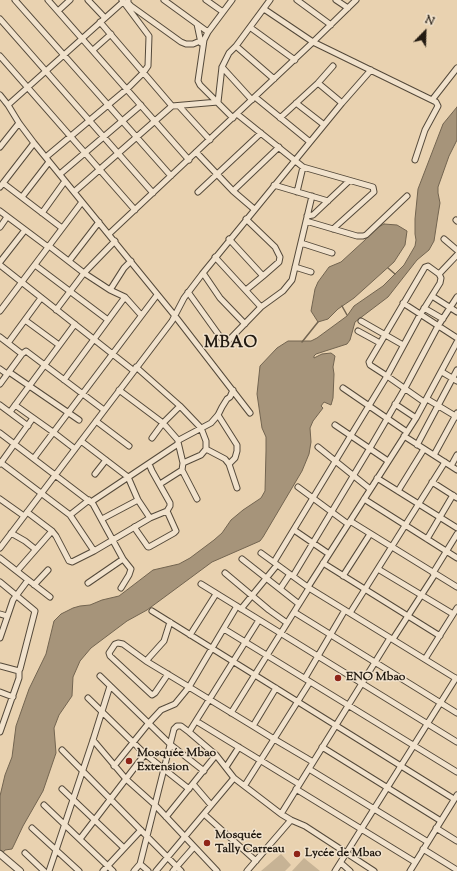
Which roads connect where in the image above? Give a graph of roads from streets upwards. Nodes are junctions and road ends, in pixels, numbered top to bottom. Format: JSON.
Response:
{"nodes":[{"id":1,"x":15,"y":0,"type":"edge"},
{"id":2,"x":48,"y":0,"type":"edge"},
{"id":3,"x":70,"y":0,"type":"edge"},
{"id":4,"x":88,"y":0,"type":"edge"},
{"id":5,"x":164,"y":0,"type":"edge"},
{"id":6,"x":206,"y":0,"type":"edge"},
{"id":7,"x":232,"y":0,"type":"edge"},
{"id":8,"x":270,"y":0,"type":"edge"},
{"id":9,"x":297,"y":0,"type":"edge"},
{"id":10,"x":336,"y":0,"type":"edge"},
{"id":11,"x":356,"y":0,"type":"edge"},
{"id":12,"x":124,"y":1,"type":"edge"},
{"id":13,"x":264,"y":8,"type":"junction"},
{"id":14,"x":348,"y":8,"type":"junction"},
{"id":15,"x":58,"y":11,"type":"junction"},
{"id":16,"x":223,"y":12,"type":"junction"},
{"id":17,"x":0,"y":19,"type":"edge"},
{"id":18,"x":103,"y":20,"type":"junction"},
{"id":19,"x":197,"y":24,"type":"junction"},
{"id":20,"x":331,"y":25,"type":"junction"},
{"id":21,"x":250,"y":28,"type":"junction"},
{"id":22,"x":208,"y":32,"type":"junction"},
{"id":23,"x":111,"y":34,"type":"junction"},
{"id":24,"x":82,"y":39,"type":"junction"},
{"id":25,"x":313,"y":42,"type":"junction"},
{"id":26,"x":201,"y":43,"type":"junction"},
{"id":27,"x":236,"y":46,"type":"junction"},
{"id":28,"x":93,"y":50,"type":"junction"},
{"id":29,"x":64,"y":55,"type":"junction"},
{"id":30,"x":0,"y":56,"type":"edge"},
{"id":31,"x":295,"y":60,"type":"junction"},
{"id":32,"x":148,"y":66,"type":"junction"},
{"id":33,"x":333,"y":66,"type":"dead end"},
{"id":34,"x":222,"y":67,"type":"junction"},
{"id":35,"x":457,"y":68,"type":"edge"},
{"id":36,"x":371,"y":70,"type":"junction"},
{"id":37,"x":46,"y":71,"type":"junction"},
{"id":38,"x":144,"y":74,"type":"junction"},
{"id":39,"x":274,"y":79,"type":"junction"},
{"id":40,"x":149,"y":80,"type":"junction"},
{"id":41,"x":318,"y":83,"type":"junction"},
{"id":42,"x":27,"y":87,"type":"junction"},
{"id":43,"x":127,"y":89,"type":"junction"},
{"id":44,"x":0,"y":95,"type":"edge"},
{"id":45,"x":253,"y":99,"type":"junction"},
{"id":46,"x":432,"y":100,"type":"junction"},
{"id":47,"x":218,"y":102,"type":"junction"},
{"id":48,"x":296,"y":103,"type":"junction"},
{"id":49,"x":342,"y":103,"type":"junction"},
{"id":50,"x":8,"y":105,"type":"junction"},
{"id":51,"x":108,"y":105,"type":"junction"},
{"id":52,"x":141,"y":105,"type":"junction"},
{"id":53,"x":172,"y":106,"type":"junction"},
{"id":54,"x":179,"y":106,"type":"junction"},
{"id":55,"x":237,"y":114,"type":"junction"},
{"id":56,"x":233,"y":118,"type":"junction"},
{"id":57,"x":280,"y":118,"type":"junction"},
{"id":58,"x":90,"y":121,"type":"junction"},
{"id":59,"x":122,"y":121,"type":"junction"},
{"id":60,"x":155,"y":121,"type":"junction"},
{"id":61,"x":19,"y":123,"type":"junction"},
{"id":62,"x":323,"y":124,"type":"junction"},
{"id":63,"x":261,"y":133,"type":"junction"},
{"id":64,"x":71,"y":137,"type":"junction"},
{"id":65,"x":104,"y":137,"type":"junction"},
{"id":66,"x":136,"y":137,"type":"junction"},
{"id":67,"x":210,"y":140,"type":"junction"},
{"id":68,"x":310,"y":142,"type":"junction"},
{"id":69,"x":34,"y":143,"type":"junction"},
{"id":70,"x":0,"y":145,"type":"edge"},
{"id":71,"x":279,"y":147,"type":"junction"},
{"id":72,"x":196,"y":152,"type":"junction"},
{"id":73,"x":85,"y":153,"type":"junction"},
{"id":74,"x":118,"y":153,"type":"junction"},
{"id":75,"x":48,"y":159,"type":"junction"},
{"id":76,"x":189,"y":160,"type":"junction"},
{"id":77,"x":416,"y":160,"type":"dead end"},
{"id":78,"x":295,"y":161,"type":"junction"},
{"id":79,"x":304,"y":167,"type":"junction"},
{"id":80,"x":100,"y":169,"type":"junction"},
{"id":81,"x":60,"y":174,"type":"junction"},
{"id":82,"x":217,"y":174,"type":"junction"},
{"id":83,"x":171,"y":176,"type":"junction"},
{"id":84,"x":65,"y":181,"type":"junction"},
{"id":85,"x":349,"y":181,"type":"junction"},
{"id":86,"x":2,"y":185,"type":"edge"},
{"id":87,"x":274,"y":185,"type":"junction"},
{"id":88,"x":233,"y":190,"type":"junction"},
{"id":89,"x":74,"y":192,"type":"junction"},
{"id":90,"x":198,"y":192,"type":"dead end"},
{"id":91,"x":297,"y":192,"type":"junction"},
{"id":92,"x":153,"y":193,"type":"junction"},
{"id":93,"x":312,"y":196,"type":"junction"},
{"id":94,"x":407,"y":196,"type":"dead end"},
{"id":95,"x":22,"y":197,"type":"junction"},
{"id":96,"x":328,"y":201,"type":"junction"},
{"id":97,"x":82,"y":202,"type":"junction"},
{"id":98,"x":254,"y":209,"type":"junction"},
{"id":99,"x":135,"y":210,"type":"junction"},
{"id":100,"x":0,"y":211,"type":"edge"},
{"id":101,"x":42,"y":213,"type":"junction"},
{"id":102,"x":8,"y":217,"type":"junction"},
{"id":103,"x":306,"y":218,"type":"junction"},
{"id":104,"x":246,"y":219,"type":"junction"},
{"id":105,"x":99,"y":222,"type":"junction"},
{"id":106,"x":0,"y":227,"type":"edge"},
{"id":107,"x":62,"y":228,"type":"junction"},
{"id":108,"x":333,"y":229,"type":"junction"},
{"id":109,"x":25,"y":230,"type":"junction"},
{"id":110,"x":109,"y":234,"type":"junction"},
{"id":111,"x":230,"y":239,"type":"junction"},
{"id":112,"x":444,"y":239,"type":"dead end"},
{"id":113,"x":114,"y":241,"type":"junction"},
{"id":114,"x":301,"y":243,"type":"junction"},
{"id":115,"x":48,"y":247,"type":"junction"},
{"id":116,"x":457,"y":250,"type":"edge"},
{"id":117,"x":332,"y":253,"type":"dead end"},
{"id":118,"x":457,"y":255,"type":"edge"},
{"id":119,"x":215,"y":257,"type":"junction"},
{"id":120,"x":69,"y":262,"type":"junction"},
{"id":121,"x":130,"y":262,"type":"junction"},
{"id":122,"x":0,"y":265,"type":"edge"},
{"id":123,"x":35,"y":266,"type":"junction"},
{"id":124,"x":296,"y":267,"type":"junction"},
{"id":125,"x":311,"y":272,"type":"dead end"},
{"id":126,"x":84,"y":273,"type":"junction"},
{"id":127,"x":202,"y":273,"type":"junction"},
{"id":128,"x":439,"y":274,"type":"junction"},
{"id":129,"x":263,"y":276,"type":"junction"},
{"id":130,"x":21,"y":283,"type":"junction"},
{"id":131,"x":110,"y":290,"type":"junction"},
{"id":132,"x":246,"y":290,"type":"junction"},
{"id":133,"x":69,"y":292,"type":"junction"},
{"id":134,"x":188,"y":292,"type":"junction"},
{"id":135,"x":157,"y":295,"type":"junction"},
{"id":136,"x":432,"y":296,"type":"junction"},
{"id":137,"x":126,"y":297,"type":"junction"},
{"id":138,"x":457,"y":297,"type":"edge"},
{"id":139,"x":41,"y":298,"type":"junction"},
{"id":140,"x":403,"y":303,"type":"junction"},
{"id":141,"x":262,"y":307,"type":"junction"},
{"id":142,"x":424,"y":308,"type":"junction"},
{"id":143,"x":450,"y":308,"type":"junction"},
{"id":144,"x":56,"y":310,"type":"junction"},
{"id":145,"x":0,"y":311,"type":"edge"},
{"id":146,"x":457,"y":312,"type":"edge"},
{"id":147,"x":420,"y":315,"type":"junction"},
{"id":148,"x":141,"y":316,"type":"junction"},
{"id":149,"x":175,"y":316,"type":"junction"},
{"id":150,"x":443,"y":319,"type":"junction"},
{"id":151,"x":25,"y":320,"type":"junction"},
{"id":152,"x":108,"y":320,"type":"junction"},
{"id":153,"x":361,"y":321,"type":"dead end"},
{"id":154,"x":75,"y":324,"type":"junction"},
{"id":155,"x":245,"y":324,"type":"junction"},
{"id":156,"x":438,"y":326,"type":"junction"},
{"id":157,"x":358,"y":331,"type":"dead end"},
{"id":158,"x":385,"y":334,"type":"junction"},
{"id":159,"x":0,"y":337,"type":"edge"},
{"id":160,"x":457,"y":338,"type":"edge"},
{"id":161,"x":94,"y":339,"type":"junction"},
{"id":162,"x":457,"y":342,"type":"edge"},
{"id":163,"x":8,"y":343,"type":"junction"},
{"id":164,"x":380,"y":343,"type":"junction"},
{"id":165,"x":59,"y":345,"type":"junction"},
{"id":166,"x":403,"y":345,"type":"junction"},
{"id":167,"x":22,"y":354,"type":"junction"},
{"id":168,"x":112,"y":354,"type":"junction"},
{"id":169,"x":44,"y":365,"type":"junction"},
{"id":170,"x":0,"y":369,"type":"edge"},
{"id":171,"x":135,"y":369,"type":"junction"},
{"id":172,"x":457,"y":370,"type":"edge"},
{"id":173,"x":442,"y":372,"type":"junction"},
{"id":174,"x":8,"y":373,"type":"junction"},
{"id":175,"x":387,"y":376,"type":"junction"},
{"id":176,"x":64,"y":380,"type":"junction"},
{"id":177,"x":455,"y":380,"type":"edge"},
{"id":178,"x":0,"y":384,"type":"edge"},
{"id":179,"x":29,"y":385,"type":"junction"},
{"id":180,"x":343,"y":388,"type":"dead end"},
{"id":181,"x":405,"y":388,"type":"junction"},
{"id":182,"x":119,"y":390,"type":"junction"},
{"id":183,"x":233,"y":390,"type":"junction"},
{"id":184,"x":82,"y":393,"type":"junction"},
{"id":185,"x":426,"y":400,"type":"junction"},
{"id":186,"x":395,"y":404,"type":"junction"},
{"id":187,"x":0,"y":405,"type":"edge"},
{"id":188,"x":15,"y":405,"type":"junction"},
{"id":189,"x":180,"y":406,"type":"junction"},
{"id":190,"x":369,"y":406,"type":"junction"},
{"id":191,"x":438,"y":406,"type":"junction"},
{"id":192,"x":104,"y":410,"type":"junction"},
{"id":193,"x":10,"y":412,"type":"junction"},
{"id":194,"x":67,"y":413,"type":"junction"},
{"id":195,"x":250,"y":413,"type":"dead end"},
{"id":196,"x":218,"y":415,"type":"junction"},
{"id":197,"x":456,"y":415,"type":"edge"},
{"id":198,"x":33,"y":418,"type":"junction"},
{"id":199,"x":387,"y":418,"type":"junction"},
{"id":200,"x":416,"y":418,"type":"junction"},
{"id":201,"x":79,"y":420,"type":"dead end"},
{"id":202,"x":96,"y":421,"type":"junction"},
{"id":203,"x":162,"y":423,"type":"junction"},
{"id":204,"x":335,"y":425,"type":"dead end"},
{"id":205,"x":28,"y":426,"type":"junction"},
{"id":206,"x":201,"y":428,"type":"junction"},
{"id":207,"x":53,"y":432,"type":"junction"},
{"id":208,"x":0,"y":433,"type":"edge"},
{"id":209,"x":405,"y":434,"type":"junction"},
{"id":210,"x":351,"y":435,"type":"junction"},
{"id":211,"x":152,"y":438,"type":"dead end"},
{"id":212,"x":81,"y":441,"type":"junction"},
{"id":213,"x":177,"y":442,"type":"junction"},
{"id":214,"x":15,"y":444,"type":"junction"},
{"id":215,"x":417,"y":445,"type":"junction"},
{"id":216,"x":129,"y":446,"type":"dead end"},
{"id":217,"x":318,"y":447,"type":"dead end"},
{"id":218,"x":370,"y":448,"type":"junction"},
{"id":219,"x":75,"y":449,"type":"junction"},
{"id":220,"x":206,"y":449,"type":"junction"},
{"id":221,"x":424,"y":449,"type":"junction"},
{"id":222,"x":434,"y":455,"type":"junction"},
{"id":223,"x":457,"y":455,"type":"edge"},
{"id":224,"x":34,"y":458,"type":"junction"},
{"id":225,"x":106,"y":460,"type":"junction"},
{"id":226,"x":335,"y":461,"type":"junction"},
{"id":227,"x":388,"y":461,"type":"junction"},
{"id":228,"x":445,"y":462,"type":"junction"},
{"id":229,"x":0,"y":463,"type":"edge"},
{"id":230,"x":183,"y":463,"type":"junction"},
{"id":231,"x":149,"y":464,"type":"junction"},
{"id":232,"x":229,"y":464,"type":"junction"},
{"id":233,"x":451,"y":466,"type":"junction"},
{"id":234,"x":182,"y":470,"type":"junction"},
{"id":235,"x":457,"y":470,"type":"edge"},
{"id":236,"x":56,"y":474,"type":"junction"},
{"id":237,"x":94,"y":474,"type":"dead end"},
{"id":238,"x":128,"y":477,"type":"junction"},
{"id":239,"x":353,"y":477,"type":"junction"},
{"id":240,"x":377,"y":478,"type":"junction"},
{"id":241,"x":432,"y":482,"type":"junction"},
{"id":242,"x":160,"y":484,"type":"junction"},
{"id":243,"x":298,"y":487,"type":"dead end"},
{"id":244,"x":237,"y":488,"type":"dead end"},
{"id":245,"x":370,"y":489,"type":"junction"},
{"id":246,"x":398,"y":491,"type":"junction"},
{"id":247,"x":41,"y":493,"type":"junction"},
{"id":248,"x":455,"y":496,"type":"edge"},
{"id":249,"x":313,"y":498,"type":"junction"},
{"id":250,"x":197,"y":499,"type":"dead end"},
{"id":251,"x":364,"y":499,"type":"junction"},
{"id":252,"x":138,"y":500,"type":"junction"},
{"id":253,"x":1,"y":501,"type":"edge"},
{"id":254,"x":90,"y":501,"type":"junction"},
{"id":255,"x":418,"y":504,"type":"junction"},
{"id":256,"x":167,"y":511,"type":"junction"},
{"id":257,"x":330,"y":512,"type":"junction"},
{"id":258,"x":26,"y":514,"type":"junction"},
{"id":259,"x":70,"y":515,"type":"junction"},
{"id":260,"x":441,"y":517,"type":"junction"},
{"id":261,"x":150,"y":518,"type":"junction"},
{"id":262,"x":102,"y":519,"type":"junction"},
{"id":263,"x":349,"y":522,"type":"junction"},
{"id":264,"x":405,"y":526,"type":"junction"},
{"id":265,"x":134,"y":527,"type":"junction"},
{"id":266,"x":457,"y":528,"type":"edge"},
{"id":267,"x":294,"y":530,"type":"junction"},
{"id":268,"x":52,"y":531,"type":"junction"},
{"id":269,"x":11,"y":533,"type":"junction"},
{"id":270,"x":370,"y":534,"type":"junction"},
{"id":271,"x":457,"y":534,"type":"edge"},
{"id":272,"x":427,"y":539,"type":"junction"},
{"id":273,"x":113,"y":540,"type":"junction"},
{"id":274,"x":313,"y":543,"type":"junction"},
{"id":275,"x":392,"y":547,"type":"junction"},
{"id":276,"x":0,"y":548,"type":"edge"},
{"id":277,"x":35,"y":549,"type":"junction"},
{"id":278,"x":94,"y":551,"type":"junction"},
{"id":279,"x":446,"y":552,"type":"junction"},
{"id":280,"x":261,"y":553,"type":"dead end"},
{"id":281,"x":329,"y":554,"type":"junction"},
{"id":282,"x":0,"y":558,"type":"edge"},
{"id":283,"x":242,"y":558,"type":"dead end"},
{"id":284,"x":457,"y":558,"type":"edge"},
{"id":285,"x":123,"y":559,"type":"junction"},
{"id":286,"x":323,"y":563,"type":"junction"},
{"id":287,"x":276,"y":564,"type":"junction"},
{"id":288,"x":378,"y":569,"type":"junction"},
{"id":289,"x":48,"y":570,"type":"dead end"},
{"id":290,"x":17,"y":571,"type":"junction"},
{"id":291,"x":225,"y":572,"type":"dead end"},
{"id":292,"x":434,"y":573,"type":"junction"},
{"id":293,"x":291,"y":575,"type":"junction"},
{"id":294,"x":343,"y":576,"type":"junction"},
{"id":295,"x":266,"y":578,"type":"junction"},
{"id":296,"x":28,"y":580,"type":"junction"},
{"id":297,"x":0,"y":582,"type":"edge"},
{"id":298,"x":88,"y":583,"type":"dead end"},
{"id":299,"x":201,"y":584,"type":"dead end"},
{"id":300,"x":34,"y":585,"type":"junction"},
{"id":301,"x":309,"y":587,"type":"junction"},
{"id":302,"x":121,"y":588,"type":"dead end"},
{"id":303,"x":457,"y":588,"type":"edge"},
{"id":304,"x":365,"y":589,"type":"junction"},
{"id":305,"x":280,"y":590,"type":"junction"},
{"id":306,"x":216,"y":594,"type":"junction"},
{"id":307,"x":421,"y":595,"type":"junction"},
{"id":308,"x":17,"y":596,"type":"junction"},
{"id":309,"x":252,"y":596,"type":"junction"},
{"id":310,"x":50,"y":597,"type":"dead end"},
{"id":311,"x":299,"y":604,"type":"junction"},
{"id":312,"x":239,"y":608,"type":"junction"},
{"id":313,"x":457,"y":608,"type":"edge"},
{"id":314,"x":152,"y":611,"type":"dead end"},
{"id":315,"x":347,"y":611,"type":"junction"},
{"id":316,"x":294,"y":612,"type":"junction"},
{"id":317,"x":0,"y":614,"type":"edge"},
{"id":318,"x":453,"y":614,"type":"junction"},
{"id":319,"x":7,"y":616,"type":"junction"},
{"id":320,"x":408,"y":616,"type":"junction"},
{"id":321,"x":259,"y":620,"type":"junction"},
{"id":322,"x":170,"y":622,"type":"junction"},
{"id":323,"x":287,"y":623,"type":"junction"},
{"id":324,"x":224,"y":629,"type":"junction"},
{"id":325,"x":281,"y":633,"type":"junction"},
{"id":326,"x":330,"y":634,"type":"junction"},
{"id":327,"x":190,"y":635,"type":"junction"},
{"id":328,"x":440,"y":636,"type":"junction"},
{"id":329,"x":0,"y":638,"type":"edge"},
{"id":330,"x":392,"y":639,"type":"junction"},
{"id":331,"x":245,"y":642,"type":"junction"},
{"id":332,"x":212,"y":648,"type":"junction"},
{"id":333,"x":267,"y":655,"type":"junction"},
{"id":334,"x":318,"y":656,"type":"junction"},
{"id":335,"x":425,"y":659,"type":"junction"},
{"id":336,"x":146,"y":661,"type":"junction"},
{"id":337,"x":233,"y":662,"type":"junction"},
{"id":338,"x":375,"y":662,"type":"junction"},
{"id":339,"x":0,"y":666,"type":"edge"},
{"id":340,"x":19,"y":671,"type":"junction"},
{"id":341,"x":168,"y":674,"type":"junction"},
{"id":342,"x":254,"y":675,"type":"junction"},
{"id":343,"x":100,"y":676,"type":"dead end"},
{"id":344,"x":305,"y":678,"type":"junction"},
{"id":345,"x":456,"y":679,"type":"edge"},
{"id":346,"x":310,"y":682,"type":"junction"},
{"id":347,"x":362,"y":683,"type":"junction"},
{"id":348,"x":110,"y":686,"type":"junction"},
{"id":349,"x":189,"y":687,"type":"junction"},
{"id":350,"x":276,"y":688,"type":"junction"},
{"id":351,"x":0,"y":692,"type":"edge"},
{"id":352,"x":13,"y":697,"type":"junction"},
{"id":353,"x":88,"y":698,"type":"dead end"},
{"id":354,"x":210,"y":699,"type":"junction"},
{"id":355,"x":297,"y":702,"type":"junction"},
{"id":356,"x":440,"y":703,"type":"junction"},
{"id":357,"x":348,"y":705,"type":"junction"},
{"id":358,"x":231,"y":712,"type":"junction"},
{"id":359,"x":102,"y":713,"type":"junction"},
{"id":360,"x":457,"y":713,"type":"edge"},
{"id":361,"x":2,"y":718,"type":"edge"},
{"id":362,"x":196,"y":721,"type":"junction"},
{"id":363,"x":148,"y":724,"type":"junction"},
{"id":364,"x":427,"y":724,"type":"junction"},
{"id":365,"x":253,"y":726,"type":"junction"},
{"id":366,"x":335,"y":726,"type":"junction"},
{"id":367,"x":0,"y":732,"type":"edge"},
{"id":368,"x":190,"y":732,"type":"junction"},
{"id":369,"x":274,"y":739,"type":"junction"},
{"id":370,"x":94,"y":740,"type":"junction"},
{"id":371,"x":457,"y":742,"type":"edge"},
{"id":372,"x":133,"y":743,"type":"junction"},
{"id":373,"x":170,"y":745,"type":"junction"},
{"id":374,"x":414,"y":745,"type":"junction"},
{"id":375,"x":239,"y":747,"type":"junction"},
{"id":376,"x":322,"y":747,"type":"junction"},
{"id":377,"x":62,"y":750,"type":"dead end"},
{"id":378,"x":144,"y":754,"type":"junction"},
{"id":379,"x":216,"y":756,"type":"junction"},
{"id":380,"x":260,"y":760,"type":"junction"},
{"id":381,"x":312,"y":762,"type":"junction"},
{"id":382,"x":114,"y":766,"type":"junction"},
{"id":383,"x":401,"y":766,"type":"junction"},
{"id":384,"x":226,"y":767,"type":"junction"},
{"id":385,"x":309,"y":768,"type":"junction"},
{"id":386,"x":164,"y":770,"type":"junction"},
{"id":387,"x":83,"y":771,"type":"junction"},
{"id":388,"x":204,"y":771,"type":"junction"},
{"id":389,"x":457,"y":772,"type":"edge"},
{"id":390,"x":234,"y":778,"type":"junction"},
{"id":391,"x":126,"y":779,"type":"junction"},
{"id":392,"x":193,"y":784,"type":"junction"},
{"id":393,"x":299,"y":784,"type":"junction"},
{"id":394,"x":244,"y":785,"type":"junction"},
{"id":395,"x":388,"y":788,"type":"junction"},
{"id":396,"x":62,"y":789,"type":"dead end"},
{"id":397,"x":296,"y":789,"type":"junction"},
{"id":398,"x":189,"y":790,"type":"junction"},
{"id":399,"x":456,"y":797,"type":"edge"},
{"id":400,"x":73,"y":799,"type":"junction"},
{"id":401,"x":111,"y":799,"type":"junction"},
{"id":402,"x":44,"y":805,"type":"dead end"},
{"id":403,"x":155,"y":805,"type":"junction"},
{"id":404,"x":211,"y":806,"type":"junction"},
{"id":405,"x":374,"y":809,"type":"junction"},
{"id":406,"x":204,"y":814,"type":"junction"},
{"id":407,"x":281,"y":814,"type":"junction"},
{"id":408,"x":166,"y":817,"type":"junction"},
{"id":409,"x":96,"y":819,"type":"junction"},
{"id":410,"x":291,"y":820,"type":"junction"},
{"id":411,"x":441,"y":821,"type":"junction"},
{"id":412,"x":64,"y":824,"type":"junction"},
{"id":413,"x":32,"y":828,"type":"dead end"},
{"id":414,"x":436,"y":828,"type":"junction"},
{"id":415,"x":362,"y":829,"type":"junction"},
{"id":416,"x":141,"y":830,"type":"junction"},
{"id":417,"x":147,"y":837,"type":"junction"},
{"id":418,"x":185,"y":837,"type":"junction"},
{"id":419,"x":80,"y":839,"type":"junction"},
{"id":420,"x":457,"y":841,"type":"edge"},
{"id":421,"x":428,"y":842,"type":"junction"},
{"id":422,"x":194,"y":847,"type":"junction"},
{"id":423,"x":124,"y":848,"type":"junction"},
{"id":424,"x":423,"y":849,"type":"junction"},
{"id":425,"x":56,"y":850,"type":"junction"},
{"id":426,"x":25,"y":853,"type":"dead end"},
{"id":427,"x":346,"y":854,"type":"junction"},
{"id":428,"x":2,"y":856,"type":"edge"},
{"id":429,"x":167,"y":857,"type":"junction"},
{"id":430,"x":256,"y":861,"type":"junction"},
{"id":431,"x":415,"y":862,"type":"junction"},
{"id":432,"x":340,"y":863,"type":"junction"},
{"id":433,"x":140,"y":864,"type":"junction"},
{"id":434,"x":108,"y":866,"type":"junction"},
{"id":435,"x":13,"y":868,"type":"edge"},
{"id":436,"x":175,"y":869,"type":"edge"},
{"id":437,"x":457,"y":870,"type":"edge"},
{"id":438,"x":20,"y":871,"type":"edge"},
{"id":439,"x":44,"y":871,"type":"edge"},
{"id":440,"x":49,"y":871,"type":"edge"},
{"id":441,"x":79,"y":871,"type":"edge"},
{"id":442,"x":103,"y":871,"type":"edge"},
{"id":443,"x":113,"y":871,"type":"edge"},
{"id":444,"x":134,"y":871,"type":"edge"},
{"id":445,"x":148,"y":871,"type":"edge"},
{"id":446,"x":156,"y":871,"type":"edge"},
{"id":447,"x":181,"y":871,"type":"edge"},
{"id":448,"x":217,"y":871,"type":"edge"},
{"id":449,"x":247,"y":871,"type":"edge"},
{"id":450,"x":335,"y":871,"type":"edge"},
{"id":451,"x":350,"y":871,"type":"edge"},
{"id":452,"x":374,"y":871,"type":"edge"},
{"id":453,"x":410,"y":871,"type":"edge"}],
"edges":[{"from":1,"to":29,"type":"street"},
{"from":2,"to":15,"type":"street"},
{"from":3,"to":15,"type":"street"},
{"from":4,"to":18,"type":"street"},
{"from":5,"to":19,"type":"street"},
{"from":6,"to":16,"type":"street"},
{"from":7,"to":16,"type":"street"},
{"from":8,"to":13,"type":"street"},
{"from":9,"to":20,"type":"street"},
{"from":10,"to":14,"type":"street"},
{"from":11,"to":14,"type":"street"},
{"from":12,"to":18,"type":"street"},
{"from":12,"to":26,"type":"street"},
{"from":12,"to":32,"type":"street"},
{"from":13,"to":21,"type":"street"},
{"from":13,"to":25,"type":"street"},
{"from":14,"to":20,"type":"street"},
{"from":15,"to":24,"type":"street"},
{"from":16,"to":22,"type":"street"},
{"from":17,"to":37,"type":"street"},
{"from":18,"to":23,"type":"street"},
{"from":18,"to":24,"type":"street"},
{"from":19,"to":22,"type":"street"},
{"from":19,"to":26,"type":"street"},
{"from":20,"to":25,"type":"street"},
{"from":21,"to":27,"type":"street"},
{"from":21,"to":31,"type":"street"},
{"from":22,"to":26,"type":"street"},
{"from":23,"to":28,"type":"street"},
{"from":23,"to":38,"type":"street"},
{"from":24,"to":28,"type":"street"},
{"from":24,"to":29,"type":"street"},
{"from":25,"to":31,"type":"street"},
{"from":25,"to":36,"type":"street"},
{"from":26,"to":47,"type":"street"},
{"from":27,"to":34,"type":"street"},
{"from":27,"to":39,"type":"street"},
{"from":28,"to":43,"type":"street"},
{"from":29,"to":37,"type":"street"},
{"from":29,"to":51,"type":"street"},
{"from":30,"to":42,"type":"street"},
{"from":31,"to":39,"type":"street"},
{"from":32,"to":38,"type":"street"},
{"from":32,"to":40,"type":"street"},
{"from":33,"to":41,"type":"street"},
{"from":34,"to":45,"type":"street"},
{"from":34,"to":47,"type":"street"},
{"from":35,"to":46,"type":"street"},
{"from":36,"to":46,"type":"street"},
{"from":36,"to":49,"type":"street"},
{"from":37,"to":42,"type":"street"},
{"from":37,"to":58,"type":"street"},
{"from":38,"to":40,"type":"street"},
{"from":38,"to":43,"type":"street"},
{"from":39,"to":45,"type":"street"},
{"from":40,"to":53,"type":"street"},
{"from":41,"to":48,"type":"street"},
{"from":41,"to":49,"type":"street"},
{"from":42,"to":50,"type":"street"},
{"from":42,"to":64,"type":"street"},
{"from":43,"to":51,"type":"street"},
{"from":43,"to":52,"type":"street"},
{"from":44,"to":50,"type":"street"},
{"from":45,"to":55,"type":"street"},
{"from":45,"to":57,"type":"street"},
{"from":46,"to":77,"type":"street"},
{"from":47,"to":54,"type":"street"},
{"from":47,"to":56,"type":"street"},
{"from":48,"to":57,"type":"street"},
{"from":48,"to":62,"type":"street"},
{"from":49,"to":62,"type":"street"},
{"from":50,"to":61,"type":"street"},
{"from":51,"to":58,"type":"street"},
{"from":51,"to":59,"type":"street"},
{"from":52,"to":59,"type":"street"},
{"from":52,"to":60,"type":"street"},
{"from":53,"to":54,"type":"street"},
{"from":53,"to":60,"type":"street"},
{"from":54,"to":67,"type":"street"},
{"from":55,"to":56,"type":"street"},
{"from":55,"to":63,"type":"street"},
{"from":56,"to":67,"type":"street"},
{"from":57,"to":68,"type":"street"},
{"from":58,"to":64,"type":"street"},
{"from":58,"to":65,"type":"street"},
{"from":59,"to":65,"type":"street"},
{"from":59,"to":66,"type":"street"},
{"from":60,"to":66,"type":"street"},
{"from":60,"to":76,"type":"street"},
{"from":61,"to":69,"type":"street"},
{"from":61,"to":70,"type":"street"},
{"from":62,"to":68,"type":"street"},
{"from":63,"to":71,"type":"street"},
{"from":63,"to":82,"type":"street"},
{"from":64,"to":73,"type":"street"},
{"from":64,"to":75,"type":"street"},
{"from":65,"to":73,"type":"street"},
{"from":65,"to":74,"type":"street"},
{"from":66,"to":74,"type":"street"},
{"from":66,"to":83,"type":"street"},
{"from":67,"to":72,"type":"street"},
{"from":68,"to":78,"type":"street"},
{"from":69,"to":75,"type":"street"},
{"from":69,"to":86,"type":"street"},
{"from":71,"to":78,"type":"street"},
{"from":71,"to":88,"type":"street"},
{"from":72,"to":76,"type":"street"},
{"from":72,"to":82,"type":"street"},
{"from":73,"to":80,"type":"street"},
{"from":73,"to":81,"type":"street"},
{"from":74,"to":80,"type":"street"},
{"from":74,"to":92,"type":"street"},
{"from":75,"to":81,"type":"street"},
{"from":75,"to":95,"type":"street"},
{"from":76,"to":83,"type":"street"},
{"from":78,"to":79,"type":"street"},
{"from":78,"to":87,"type":"street"},
{"from":79,"to":85,"type":"street"},
{"from":79,"to":91,"type":"street"},
{"from":80,"to":89,"type":"street"},
{"from":80,"to":99,"type":"street"},
{"from":81,"to":84,"type":"street"},
{"from":82,"to":88,"type":"street"},
{"from":82,"to":90,"type":"street"},
{"from":83,"to":92,"type":"street"},
{"from":84,"to":89,"type":"street"},
{"from":84,"to":101,"type":"street"},
{"from":85,"to":96,"type":"street"},
{"from":85,"to":108,"type":"street"},
{"from":86,"to":95,"type":"street"},
{"from":87,"to":91,"type":"street"},
{"from":87,"to":98,"type":"street"},
{"from":88,"to":98,"type":"street"},
{"from":89,"to":97,"type":"street"},
{"from":91,"to":93,"type":"street"},
{"from":92,"to":99,"type":"street"},
{"from":93,"to":96,"type":"street"},
{"from":93,"to":103,"type":"street"},
{"from":94,"to":108,"type":"street"},
{"from":95,"to":101,"type":"street"},
{"from":96,"to":103,"type":"street"},
{"from":97,"to":105,"type":"street"},
{"from":97,"to":107,"type":"street"},
{"from":98,"to":104,"type":"street"},
{"from":99,"to":110,"type":"street"},
{"from":100,"to":102,"type":"street"},
{"from":101,"to":107,"type":"street"},
{"from":102,"to":106,"type":"street"},
{"from":102,"to":109,"type":"street"},
{"from":103,"to":108,"type":"street"},
{"from":103,"to":114,"type":"street"},
{"from":104,"to":111,"type":"street"},
{"from":104,"to":129,"type":"street"},
{"from":105,"to":110,"type":"street"},
{"from":105,"to":120,"type":"street"},
{"from":107,"to":115,"type":"street"},
{"from":109,"to":115,"type":"street"},
{"from":109,"to":122,"type":"street"},
{"from":110,"to":113,"type":"street"},
{"from":111,"to":119,"type":"street"},
{"from":111,"to":129,"type":"street"},
{"from":112,"to":116,"type":"street"},
{"from":113,"to":121,"type":"street"},
{"from":113,"to":126,"type":"street"},
{"from":114,"to":117,"type":"street"},
{"from":114,"to":124,"type":"street"},
{"from":115,"to":120,"type":"street"},
{"from":115,"to":123,"type":"street"},
{"from":118,"to":128,"type":"street"},
{"from":119,"to":127,"type":"street"},
{"from":119,"to":132,"type":"street"},
{"from":120,"to":126,"type":"street"},
{"from":121,"to":131,"type":"street"},
{"from":121,"to":135,"type":"street"},
{"from":122,"to":130,"type":"street"},
{"from":123,"to":130,"type":"street"},
{"from":123,"to":133,"type":"street"},
{"from":124,"to":125,"type":"street"},
{"from":124,"to":141,"type":"street"},
{"from":126,"to":131,"type":"street"},
{"from":126,"to":133,"type":"street"},
{"from":127,"to":134,"type":"street"},
{"from":127,"to":155,"type":"street"},
{"from":128,"to":136,"type":"street"},
{"from":128,"to":140,"type":"street"},
{"from":129,"to":132,"type":"street"},
{"from":130,"to":139,"type":"street"},
{"from":130,"to":145,"type":"street"},
{"from":131,"to":137,"type":"street"},
{"from":132,"to":141,"type":"street"},
{"from":133,"to":144,"type":"street"},
{"from":133,"to":152,"type":"street"},
{"from":134,"to":149,"type":"street"},
{"from":134,"to":155,"type":"street"},
{"from":135,"to":148,"type":"street"},
{"from":135,"to":149,"type":"street"},
{"from":136,"to":142,"type":"street"},
{"from":136,"to":143,"type":"street"},
{"from":137,"to":148,"type":"street"},
{"from":137,"to":152,"type":"street"},
{"from":138,"to":143,"type":"street"},
{"from":139,"to":144,"type":"street"},
{"from":139,"to":151,"type":"street"},
{"from":140,"to":147,"type":"street"},
{"from":140,"to":158,"type":"street"},
{"from":141,"to":155,"type":"street"},
{"from":142,"to":147,"type":"street"},
{"from":142,"to":150,"type":"street"},
{"from":143,"to":146,"type":"street"},
{"from":143,"to":150,"type":"street"},
{"from":144,"to":154,"type":"street"},
{"from":147,"to":156,"type":"street"},
{"from":147,"to":166,"type":"street"},
{"from":148,"to":168,"type":"street"},
{"from":149,"to":171,"type":"street"},
{"from":149,"to":183,"type":"street"},
{"from":150,"to":156,"type":"street"},
{"from":151,"to":163,"type":"street"},
{"from":151,"to":165,"type":"street"},
{"from":152,"to":161,"type":"street"},
{"from":153,"to":158,"type":"street"},
{"from":154,"to":161,"type":"street"},
{"from":154,"to":165,"type":"street"},
{"from":156,"to":160,"type":"street"},
{"from":156,"to":181,"type":"street"},
{"from":157,"to":164,"type":"street"},
{"from":158,"to":164,"type":"street"},
{"from":158,"to":166,"type":"street"},
{"from":159,"to":163,"type":"street"},
{"from":161,"to":168,"type":"street"},
{"from":161,"to":176,"type":"street"},
{"from":162,"to":173,"type":"street"},
{"from":163,"to":167,"type":"street"},
{"from":164,"to":175,"type":"street"},
{"from":165,"to":169,"type":"street"},
{"from":166,"to":175,"type":"street"},
{"from":167,"to":169,"type":"street"},
{"from":167,"to":174,"type":"street"},
{"from":168,"to":171,"type":"street"},
{"from":168,"to":184,"type":"street"},
{"from":169,"to":176,"type":"street"},
{"from":169,"to":179,"type":"street"},
{"from":170,"to":174,"type":"street"},
{"from":171,"to":182,"type":"street"},
{"from":171,"to":189,"type":"street"},
{"from":172,"to":177,"type":"street"},
{"from":173,"to":177,"type":"street"},
{"from":173,"to":185,"type":"street"},
{"from":174,"to":178,"type":"street"},
{"from":174,"to":179,"type":"street"},
{"from":175,"to":181,"type":"street"},
{"from":175,"to":190,"type":"street"},
{"from":176,"to":184,"type":"street"},
{"from":177,"to":191,"type":"street"},
{"from":179,"to":188,"type":"street"},
{"from":179,"to":194,"type":"street"},
{"from":180,"to":190,"type":"street"},
{"from":181,"to":185,"type":"street"},
{"from":181,"to":186,"type":"street"},
{"from":182,"to":192,"type":"street"},
{"from":182,"to":203,"type":"street"},
{"from":183,"to":195,"type":"street"},
{"from":183,"to":196,"type":"street"},
{"from":184,"to":192,"type":"street"},
{"from":184,"to":194,"type":"street"},
{"from":185,"to":191,"type":"street"},
{"from":185,"to":200,"type":"street"},
{"from":186,"to":199,"type":"street"},
{"from":186,"to":200,"type":"street"},
{"from":187,"to":193,"type":"street"},
{"from":188,"to":193,"type":"street"},
{"from":188,"to":198,"type":"street"},
{"from":189,"to":203,"type":"street"},
{"from":189,"to":206,"type":"street"},
{"from":190,"to":199,"type":"street"},
{"from":190,"to":210,"type":"street"},
{"from":191,"to":197,"type":"street"},
{"from":191,"to":215,"type":"street"},
{"from":192,"to":202,"type":"street"},
{"from":193,"to":205,"type":"street"},
{"from":194,"to":201,"type":"street"},
{"from":194,"to":207,"type":"street"},
{"from":196,"to":206,"type":"street"},
{"from":196,"to":232,"type":"street"},
{"from":197,"to":222,"type":"street"},
{"from":198,"to":205,"type":"street"},
{"from":198,"to":207,"type":"street"},
{"from":199,"to":209,"type":"street"},
{"from":199,"to":218,"type":"street"},
{"from":200,"to":209,"type":"street"},
{"from":202,"to":212,"type":"street"},
{"from":202,"to":216,"type":"street"},
{"from":203,"to":211,"type":"street"},
{"from":203,"to":213,"type":"street"},
{"from":204,"to":210,"type":"street"},
{"from":205,"to":214,"type":"street"},
{"from":206,"to":213,"type":"street"},
{"from":206,"to":220,"type":"street"},
{"from":207,"to":219,"type":"street"},
{"from":207,"to":224,"type":"street"},
{"from":208,"to":214,"type":"street"},
{"from":209,"to":215,"type":"street"},
{"from":209,"to":227,"type":"street"},
{"from":210,"to":218,"type":"street"},
{"from":210,"to":226,"type":"street"},
{"from":212,"to":219,"type":"street"},
{"from":212,"to":225,"type":"street"},
{"from":213,"to":230,"type":"street"},
{"from":213,"to":231,"type":"street"},
{"from":214,"to":224,"type":"street"},
{"from":214,"to":229,"type":"street"},
{"from":215,"to":221,"type":"street"},
{"from":217,"to":226,"type":"street"},
{"from":218,"to":227,"type":"street"},
{"from":218,"to":239,"type":"street"},
{"from":219,"to":236,"type":"street"},
{"from":220,"to":230,"type":"street"},
{"from":220,"to":232,"type":"street"},
{"from":221,"to":222,"type":"street"},
{"from":221,"to":246,"type":"street"},
{"from":222,"to":228,"type":"street"},
{"from":223,"to":233,"type":"street"},
{"from":224,"to":236,"type":"street"},
{"from":225,"to":237,"type":"street"},
{"from":225,"to":238,"type":"street"},
{"from":226,"to":239,"type":"street"},
{"from":226,"to":249,"type":"street"},
{"from":227,"to":240,"type":"street"},
{"from":228,"to":233,"type":"street"},
{"from":228,"to":241,"type":"street"},
{"from":229,"to":247,"type":"street"},
{"from":230,"to":234,"type":"street"},
{"from":231,"to":238,"type":"street"},
{"from":231,"to":242,"type":"street"},
{"from":232,"to":244,"type":"street"},
{"from":233,"to":235,"type":"street"},
{"from":234,"to":242,"type":"street"},
{"from":234,"to":250,"type":"street"},
{"from":236,"to":247,"type":"street"},
{"from":236,"to":254,"type":"street"},
{"from":238,"to":252,"type":"street"},
{"from":238,"to":254,"type":"street"},
{"from":239,"to":245,"type":"street"},
{"from":239,"to":257,"type":"street"},
{"from":240,"to":245,"type":"street"},
{"from":240,"to":246,"type":"street"},
{"from":241,"to":248,"type":"street"},
{"from":241,"to":255,"type":"street"},
{"from":242,"to":256,"type":"street"},
{"from":243,"to":249,"type":"street"},
{"from":245,"to":251,"type":"street"},
{"from":246,"to":255,"type":"street"},
{"from":247,"to":258,"type":"street"},
{"from":247,"to":259,"type":"street"},
{"from":248,"to":260,"type":"street"},
{"from":249,"to":257,"type":"street"},
{"from":249,"to":267,"type":"street"},
{"from":251,"to":263,"type":"street"},
{"from":251,"to":264,"type":"street"},
{"from":252,"to":261,"type":"street"},
{"from":252,"to":262,"type":"street"},
{"from":253,"to":258,"type":"street"},
{"from":254,"to":259,"type":"street"},
{"from":254,"to":262,"type":"street"},
{"from":255,"to":260,"type":"street"},
{"from":255,"to":264,"type":"street"},
{"from":256,"to":261,"type":"street"},
{"from":256,"to":265,"type":"street"},
{"from":257,"to":263,"type":"street"},
{"from":257,"to":274,"type":"street"},
{"from":258,"to":268,"type":"street"},
{"from":258,"to":269,"type":"street"},
{"from":259,"to":278,"type":"street"},
{"from":260,"to":266,"type":"street"},
{"from":260,"to":272,"type":"street"},
{"from":261,"to":265,"type":"street"},
{"from":262,"to":273,"type":"street"},
{"from":263,"to":270,"type":"street"},
{"from":263,"to":281,"type":"street"},
{"from":264,"to":272,"type":"street"},
{"from":264,"to":275,"type":"street"},
{"from":265,"to":273,"type":"street"},
{"from":267,"to":274,"type":"street"},
{"from":267,"to":287,"type":"street"},
{"from":268,"to":277,"type":"street"},
{"from":268,"to":278,"type":"street"},
{"from":269,"to":276,"type":"street"},
{"from":269,"to":277,"type":"street"},
{"from":270,"to":275,"type":"street"},
{"from":270,"to":294,"type":"street"},
{"from":271,"to":279,"type":"street"},
{"from":272,"to":279,"type":"street"},
{"from":273,"to":278,"type":"street"},
{"from":273,"to":285,"type":"street"},
{"from":274,"to":281,"type":"street"},
{"from":274,"to":293,"type":"street"},
{"from":275,"to":288,"type":"street"},
{"from":275,"to":292,"type":"street"},
{"from":277,"to":290,"type":"street"},
{"from":279,"to":284,"type":"street"},
{"from":279,"to":292,"type":"street"},
{"from":280,"to":287,"type":"street"},
{"from":281,"to":286,"type":"street"},
{"from":282,"to":290,"type":"street"},
{"from":283,"to":295,"type":"street"},
{"from":285,"to":298,"type":"street"},
{"from":285,"to":302,"type":"street"},
{"from":286,"to":294,"type":"street"},
{"from":286,"to":301,"type":"street"},
{"from":287,"to":293,"type":"street"},
{"from":287,"to":295,"type":"street"},
{"from":288,"to":304,"type":"street"},
{"from":288,"to":307,"type":"street"},
{"from":289,"to":300,"type":"street"},
{"from":290,"to":296,"type":"street"},
{"from":291,"to":309,"type":"street"},
{"from":292,"to":303,"type":"street"},
{"from":292,"to":307,"type":"street"},
{"from":293,"to":301,"type":"street"},
{"from":293,"to":305,"type":"street"},
{"from":294,"to":304,"type":"street"},
{"from":295,"to":305,"type":"street"},
{"from":295,"to":309,"type":"street"},
{"from":296,"to":300,"type":"street"},
{"from":296,"to":308,"type":"street"},
{"from":297,"to":308,"type":"street"},
{"from":299,"to":306,"type":"street"},
{"from":300,"to":310,"type":"street"},
{"from":301,"to":311,"type":"street"},
{"from":301,"to":315,"type":"street"},
{"from":304,"to":315,"type":"street"},
{"from":304,"to":320,"type":"street"},
{"from":305,"to":311,"type":"street"},
{"from":306,"to":312,"type":"street"},
{"from":306,"to":327,"type":"street"},
{"from":307,"to":318,"type":"street"},
{"from":307,"to":320,"type":"street"},
{"from":308,"to":319,"type":"street"},
{"from":308,"to":340,"type":"street"},
{"from":309,"to":312,"type":"street"},
{"from":309,"to":323,"type":"street"},
{"from":311,"to":316,"type":"street"},
{"from":312,"to":321,"type":"street"},
{"from":312,"to":324,"type":"street"},
{"from":313,"to":318,"type":"street"},
{"from":314,"to":322,"type":"street"},
{"from":315,"to":326,"type":"street"},
{"from":315,"to":330,"type":"street"},
{"from":316,"to":323,"type":"street"},
{"from":316,"to":326,"type":"street"},
{"from":317,"to":319,"type":"street"},
{"from":318,"to":328,"type":"street"},
{"from":319,"to":329,"type":"street"},
{"from":320,"to":328,"type":"street"},
{"from":320,"to":330,"type":"street"},
{"from":321,"to":325,"type":"street"},
{"from":321,"to":331,"type":"street"},
{"from":322,"to":327,"type":"street"},
{"from":322,"to":336,"type":"street"},
{"from":323,"to":325,"type":"street"},
{"from":324,"to":331,"type":"street"},
{"from":324,"to":332,"type":"street"},
{"from":325,"to":333,"type":"street"},
{"from":325,"to":334,"type":"street"},
{"from":326,"to":334,"type":"street"},
{"from":326,"to":338,"type":"street"},
{"from":327,"to":332,"type":"street"},
{"from":328,"to":335,"type":"street"},
{"from":330,"to":335,"type":"street"},
{"from":330,"to":338,"type":"street"},
{"from":331,"to":333,"type":"street"},
{"from":331,"to":337,"type":"street"},
{"from":332,"to":337,"type":"street"},
{"from":332,"to":349,"type":"street"},
{"from":333,"to":342,"type":"street"},
{"from":333,"to":344,"type":"street"},
{"from":334,"to":344,"type":"street"},
{"from":334,"to":347,"type":"street"},
{"from":335,"to":345,"type":"street"},
{"from":336,"to":341,"type":"street"},
{"from":336,"to":341,"type":"street"},
{"from":337,"to":342,"type":"street"},
{"from":337,"to":354,"type":"street"},
{"from":338,"to":347,"type":"street"},
{"from":338,"to":356,"type":"street"},
{"from":339,"to":340,"type":"street"},
{"from":340,"to":352,"type":"street"},
{"from":341,"to":349,"type":"street"},
{"from":342,"to":350,"type":"street"},
{"from":342,"to":358,"type":"street"},
{"from":343,"to":348,"type":"street"},
{"from":344,"to":346,"type":"street"},
{"from":345,"to":356,"type":"street"},
{"from":346,"to":355,"type":"street"},
{"from":346,"to":357,"type":"street"},
{"from":347,"to":357,"type":"street"},
{"from":347,"to":364,"type":"street"},
{"from":348,"to":359,"type":"street"},
{"from":348,"to":363,"type":"street"},
{"from":349,"to":354,"type":"street"},
{"from":349,"to":363,"type":"street"},
{"from":350,"to":355,"type":"street"},
{"from":350,"to":365,"type":"street"},
{"from":351,"to":352,"type":"street"},
{"from":352,"to":361,"type":"street"},
{"from":353,"to":359,"type":"street"},
{"from":354,"to":358,"type":"street"},
{"from":354,"to":362,"type":"street"},
{"from":355,"to":366,"type":"street"},
{"from":355,"to":369,"type":"street"},
{"from":356,"to":360,"type":"street"},
{"from":356,"to":364,"type":"street"},
{"from":357,"to":366,"type":"street"},
{"from":357,"to":374,"type":"street"},
{"from":358,"to":365,"type":"street"},
{"from":359,"to":370,"type":"street"},
{"from":359,"to":372,"type":"street"},
{"from":361,"to":367,"type":"street"},
{"from":362,"to":368,"type":"street"},
{"from":362,"to":375,"type":"street"},
{"from":363,"to":372,"type":"street"},
{"from":363,"to":373,"type":"street"},
{"from":364,"to":371,"type":"street"},
{"from":364,"to":374,"type":"street"},
{"from":365,"to":369,"type":"street"},
{"from":366,"to":376,"type":"street"},
{"from":366,"to":383,"type":"street"},
{"from":368,"to":373,"type":"street"},
{"from":368,"to":379,"type":"street"},
{"from":369,"to":380,"type":"street"},
{"from":369,"to":381,"type":"street"},
{"from":370,"to":382,"type":"street"},
{"from":370,"to":387,"type":"street"},
{"from":372,"to":378,"type":"street"},
{"from":372,"to":382,"type":"street"},
{"from":373,"to":386,"type":"street"},
{"from":373,"to":388,"type":"street"},
{"from":374,"to":383,"type":"street"},
{"from":374,"to":389,"type":"street"},
{"from":375,"to":380,"type":"street"},
{"from":375,"to":384,"type":"street"},
{"from":376,"to":381,"type":"street"},
{"from":376,"to":395,"type":"street"},
{"from":377,"to":387,"type":"street"},
{"from":378,"to":386,"type":"street"},
{"from":378,"to":391,"type":"street"},
{"from":379,"to":384,"type":"street"},
{"from":379,"to":388,"type":"street"},
{"from":380,"to":393,"type":"street"},
{"from":380,"to":394,"type":"street"},
{"from":381,"to":385,"type":"street"},
{"from":382,"to":391,"type":"street"},
{"from":383,"to":395,"type":"street"},
{"from":383,"to":399,"type":"street"},
{"from":384,"to":390,"type":"street"},
{"from":385,"to":393,"type":"street"},
{"from":385,"to":405,"type":"street"},
{"from":386,"to":398,"type":"street"},
{"from":386,"to":403,"type":"street"},
{"from":387,"to":400,"type":"street"},
{"from":387,"to":401,"type":"street"},
{"from":388,"to":392,"type":"street"},
{"from":390,"to":394,"type":"street"},
{"from":390,"to":404,"type":"street"},
{"from":391,"to":401,"type":"street"},
{"from":391,"to":403,"type":"street"},
{"from":392,"to":398,"type":"street"},
{"from":392,"to":404,"type":"street"},
{"from":393,"to":397,"type":"street"},
{"from":394,"to":407,"type":"street"},
{"from":395,"to":405,"type":"street"},
{"from":395,"to":411,"type":"street"},
{"from":396,"to":400,"type":"street"},
{"from":397,"to":407,"type":"street"},
{"from":397,"to":415,"type":"street"},
{"from":398,"to":408,"type":"street"},
{"from":399,"to":411,"type":"street"},
{"from":400,"to":409,"type":"street"},
{"from":400,"to":412,"type":"street"},
{"from":401,"to":409,"type":"street"},
{"from":401,"to":416,"type":"street"},
{"from":402,"to":412,"type":"street"},
{"from":403,"to":408,"type":"street"},
{"from":403,"to":417,"type":"street"},
{"from":404,"to":406,"type":"street"},
{"from":405,"to":415,"type":"street"},
{"from":405,"to":421,"type":"street"},
{"from":406,"to":418,"type":"street"},
{"from":406,"to":430,"type":"street"},
{"from":407,"to":410,"type":"street"},
{"from":408,"to":418,"type":"street"},
{"from":409,"to":419,"type":"street"},
{"from":409,"to":423,"type":"street"},
{"from":410,"to":427,"type":"street"},
{"from":410,"to":430,"type":"street"},
{"from":411,"to":414,"type":"street"},
{"from":412,"to":419,"type":"street"},
{"from":412,"to":425,"type":"street"},
{"from":413,"to":425,"type":"street"},
{"from":414,"to":420,"type":"street"},
{"from":414,"to":421,"type":"street"},
{"from":415,"to":427,"type":"street"},
{"from":415,"to":431,"type":"street"},
{"from":416,"to":417,"type":"street"},
{"from":416,"to":423,"type":"street"},
{"from":417,"to":429,"type":"street"},
{"from":417,"to":433,"type":"street"},
{"from":418,"to":422,"type":"street"},
{"from":418,"to":429,"type":"street"},
{"from":419,"to":434,"type":"street"},
{"from":421,"to":424,"type":"street"},
{"from":422,"to":436,"type":"street"},
{"from":422,"to":448,"type":"street"},
{"from":423,"to":434,"type":"street"},
{"from":424,"to":431,"type":"street"},
{"from":424,"to":437,"type":"street"},
{"from":425,"to":440,"type":"street"},
{"from":425,"to":441,"type":"street"},
{"from":426,"to":439,"type":"street"},
{"from":427,"to":432,"type":"street"},
{"from":427,"to":452,"type":"street"},
{"from":428,"to":435,"type":"street"},
{"from":429,"to":436,"type":"street"},
{"from":429,"to":446,"type":"street"},
{"from":430,"to":449,"type":"street"},
{"from":431,"to":453,"type":"street"},
{"from":432,"to":450,"type":"street"},
{"from":432,"to":451,"type":"street"},
{"from":433,"to":444,"type":"street"},
{"from":433,"to":445,"type":"street"},
{"from":434,"to":442,"type":"street"},
{"from":434,"to":443,"type":"street"},
{"from":435,"to":438,"type":"street"},
{"from":436,"to":447,"type":"street"}]}
